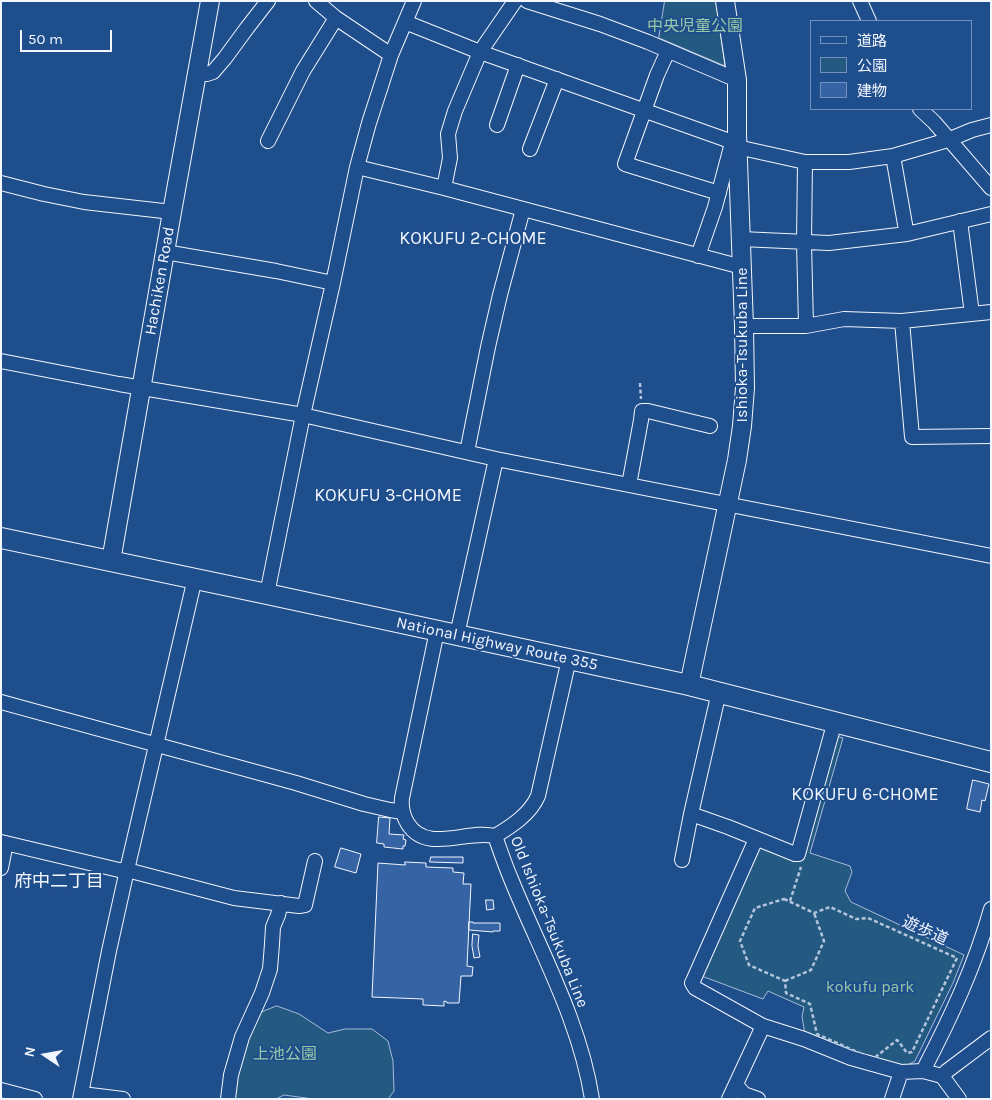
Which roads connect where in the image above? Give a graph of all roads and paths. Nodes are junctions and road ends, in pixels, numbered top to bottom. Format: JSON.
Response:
{"nodes":[{"id":1,"x":210,"y":1,"type":"edge"},
{"id":2,"x":268,"y":1,"type":"edge"},
{"id":3,"x":316,"y":1,"type":"edge"},
{"id":4,"x":414,"y":1,"type":"edge"},
{"id":5,"x":515,"y":1,"type":"edge"},
{"id":6,"x":527,"y":1,"type":"edge"},
{"id":7,"x":725,"y":1,"type":"edge"},
{"id":8,"x":860,"y":1,"type":"edge"},
{"id":9,"x":336,"y":18,"type":"junction"},
{"id":10,"x":869,"y":20,"type":"edge"},
{"id":11,"x":405,"y":22,"type":"junction"},
{"id":12,"x":668,"y":51,"type":"junction"},
{"id":13,"x":480,"y":52,"type":"junction"},
{"id":14,"x":391,"y":56,"type":"junction"},
{"id":15,"x":518,"y":65,"type":"junction"},
{"id":16,"x":197,"y":74,"type":"junction"},
{"id":17,"x":557,"y":79,"type":"junction"},
{"id":18,"x":737,"y":80,"type":"junction"},
{"id":19,"x":645,"y":110,"type":"junction"},
{"id":20,"x":921,"y":110,"type":"edge"},
{"id":21,"x":497,"y":125,"type":"dead end"},
{"id":22,"x":991,"y":125,"type":"edge"},
{"id":23,"x":948,"y":140,"type":"junction"},
{"id":24,"x":268,"y":141,"type":"dead end"},
{"id":25,"x":735,"y":145,"type":"junction"},
{"id":26,"x":530,"y":149,"type":"dead end"},
{"id":27,"x":893,"y":156,"type":"junction"},
{"id":28,"x":805,"y":162,"type":"junction"},
{"id":29,"x":357,"y":167,"type":"junction"},
{"id":30,"x":1,"y":183,"type":"edge"},
{"id":31,"x":444,"y":188,"type":"junction"},
{"id":32,"x":991,"y":188,"type":"edge"},
{"id":33,"x":719,"y":193,"type":"junction"},
{"id":34,"x":523,"y":210,"type":"junction"},
{"id":35,"x":172,"y":212,"type":"junction"},
{"id":36,"x":991,"y":214,"type":"edge"},
{"id":37,"x":960,"y":221,"type":"junction"},
{"id":38,"x":907,"y":234,"type":"junction"},
{"id":39,"x":741,"y":239,"type":"junction"},
{"id":40,"x":804,"y":242,"type":"junction"},
{"id":41,"x":165,"y":252,"type":"junction"},
{"id":42,"x":698,"y":256,"type":"junction"},
{"id":43,"x":742,"y":267,"type":"junction"},
{"id":44,"x":333,"y":283,"type":"junction"},
{"id":45,"x":991,"y":312,"type":"edge"},
{"id":46,"x":972,"y":314,"type":"junction"},
{"id":47,"x":902,"y":321,"type":"junction"},
{"id":48,"x":744,"y":326,"type":"junction"},
{"id":49,"x":806,"y":326,"type":"junction"},
{"id":50,"x":1,"y":360,"type":"edge"},
{"id":51,"x":142,"y":388,"type":"junction"},
{"id":52,"x":303,"y":415,"type":"junction"},
{"id":53,"x":710,"y":426,"type":"dead end"},
{"id":54,"x":991,"y":436,"type":"edge"},
{"id":55,"x":467,"y":452,"type":"junction"},
{"id":56,"x":496,"y":459,"type":"junction"},
{"id":57,"x":629,"y":486,"type":"junction"},
{"id":58,"x":728,"y":504,"type":"junction"},
{"id":59,"x":1,"y":538,"type":"edge"},
{"id":60,"x":991,"y":556,"type":"edge"},
{"id":61,"x":111,"y":561,"type":"junction"},
{"id":62,"x":195,"y":578,"type":"junction"},
{"id":63,"x":267,"y":594,"type":"junction"},
{"id":64,"x":437,"y":631,"type":"junction"},
{"id":65,"x":458,"y":636,"type":"junction"},
{"id":66,"x":569,"y":659,"type":"junction"},
{"id":67,"x":689,"y":685,"type":"junction"},
{"id":68,"x":719,"y":692,"type":"junction"},
{"id":69,"x":1,"y":702,"type":"edge"},
{"id":70,"x":835,"y":722,"type":"junction"},
{"id":71,"x":157,"y":744,"type":"junction"},
{"id":72,"x":991,"y":762,"type":"edge"},
{"id":73,"x":403,"y":812,"type":"junction"},
{"id":74,"x":691,"y":814,"type":"junction"},
{"id":75,"x":495,"y":836,"type":"junction"},
{"id":76,"x":756,"y":840,"type":"junction"},
{"id":77,"x":4,"y":842,"type":"edge"},
{"id":78,"x":682,"y":860,"type":"dead end"},
{"id":79,"x":315,"y":861,"type":"dead end"},
{"id":80,"x":1,"y":868,"type":"edge"},
{"id":81,"x":127,"y":870,"type":"junction"},
{"id":82,"x":281,"y":903,"type":"junction"},
{"id":83,"x":991,"y":909,"type":"edge"},
{"id":84,"x":814,"y":913,"type":"junction"},
{"id":85,"x":785,"y":981,"type":"junction"},
{"id":86,"x":763,"y":1026,"type":"junction"},
{"id":87,"x":991,"y":1038,"type":"edge"},
{"id":88,"x":924,"y":1071,"type":"junction"},
{"id":89,"x":901,"y":1072,"type":"junction"},
{"id":90,"x":942,"y":1076,"type":"junction"},
{"id":91,"x":736,"y":1086,"type":"junction"},
{"id":92,"x":1,"y":1090,"type":"edge"},
{"id":93,"x":81,"y":1096,"type":"edge"},
{"id":94,"x":35,"y":1099,"type":"edge"},
{"id":95,"x":123,"y":1099,"type":"edge"},
{"id":96,"x":228,"y":1099,"type":"edge"},
{"id":97,"x":592,"y":1099,"type":"edge"},
{"id":98,"x":729,"y":1099,"type":"edge"},
{"id":99,"x":758,"y":1099,"type":"edge"},
{"id":100,"x":892,"y":1099,"type":"edge"},
{"id":101,"x":959,"y":1099,"type":"edge"}],
"edges":[{"from":1,"to":16,"type":"main road","name":"Hachiken Road"},
{"from":2,"to":16,"type":"street"},
{"from":3,"to":9,"type":"street"},
{"from":4,"to":11,"type":"street"},
{"from":5,"to":13,"type":"street"},
{"from":6,"to":12,"type":"street"},
{"from":7,"to":18,"type":"main road","name":"Ishioka-Tsukuba Line"},
{"from":8,"to":10,"type":"street"},
{"from":9,"to":14,"type":"street"},
{"from":9,"to":24,"type":"street"},
{"from":11,"to":13,"type":"street"},
{"from":11,"to":14,"type":"street"},
{"from":12,"to":18,"type":"street"},
{"from":12,"to":19,"type":"street"},
{"from":13,"to":15,"type":"street"},
{"from":13,"to":31,"type":"street"},
{"from":14,"to":29,"type":"street"},
{"from":15,"to":17,"type":"street"},
{"from":15,"to":21,"type":"street"},
{"from":16,"to":35,"type":"main road","name":"Hachiken Road"},
{"from":17,"to":19,"type":"street"},
{"from":17,"to":26,"type":"street"},
{"from":18,"to":25,"type":"main road","name":"Ishioka-Tsukuba Line"},
{"from":19,"to":25,"type":"street"},
{"from":19,"to":33,"type":"street"},
{"from":20,"to":23,"type":"street"},
{"from":22,"to":23,"type":"street"},
{"from":23,"to":27,"type":"street"},
{"from":23,"to":32,"type":"street"},
{"from":25,"to":28,"type":"street"},
{"from":25,"to":33,"type":"street"},
{"from":25,"to":39,"type":"main road","name":"Ishioka-Tsukuba Line"},
{"from":27,"to":28,"type":"street"},
{"from":27,"to":38,"type":"street"},
{"from":28,"to":40,"type":"street"},
{"from":29,"to":31,"type":"street"},
{"from":29,"to":44,"type":"street"},
{"from":30,"to":35,"type":"street"},
{"from":31,"to":34,"type":"street"},
{"from":33,"to":42,"type":"street"},
{"from":34,"to":42,"type":"street"},
{"from":34,"to":55,"type":"street"},
{"from":35,"to":41,"type":"main road","name":"Hachiken Road"},
{"from":36,"to":37,"type":"street"},
{"from":37,"to":38,"type":"street"},
{"from":37,"to":46,"type":"street"},
{"from":38,"to":40,"type":"street"},
{"from":39,"to":40,"type":"street"},
{"from":39,"to":43,"type":"main road","name":"Ishioka-Tsukuba Line"},
{"from":40,"to":49,"type":"street"},
{"from":41,"to":44,"type":"street"},
{"from":41,"to":51,"type":"main road","name":"Hachiken Road"},
{"from":42,"to":43,"type":"street"},
{"from":43,"to":48,"type":"main road","name":"Ishioka-Tsukuba Line"},
{"from":44,"to":52,"type":"street"},
{"from":45,"to":46,"type":"street"},
{"from":46,"to":47,"type":"street"},
{"from":47,"to":49,"type":"street"},
{"from":47,"to":54,"type":"street"},
{"from":48,"to":49,"type":"street"},
{"from":48,"to":58,"type":"main road","name":"Ishioka-Tsukuba Line"},
{"from":50,"to":51,"type":"street"},
{"from":51,"to":52,"type":"street"},
{"from":51,"to":61,"type":"main road","name":"Hachiken Road"},
{"from":52,"to":55,"type":"street"},
{"from":52,"to":63,"type":"street"},
{"from":53,"to":57,"type":"street"},
{"from":55,"to":56,"type":"street"},
{"from":56,"to":57,"type":"street"},
{"from":56,"to":65,"type":"street"},
{"from":57,"to":58,"type":"street"},
{"from":58,"to":60,"type":"street"},
{"from":58,"to":67,"type":"main road","name":"Ishioka-Tsukuba Line"},
{"from":59,"to":61,"type":"highway","name":"National Highway Route 355"},
{"from":61,"to":62,"type":"highway","name":"National Highway Route 355"},
{"from":62,"to":63,"type":"highway","name":"National Highway Route 355"},
{"from":62,"to":71,"type":"street"},
{"from":63,"to":64,"type":"highway","name":"National Highway Route 355"},
{"from":64,"to":65,"type":"highway","name":"National Highway Route 355"},
{"from":64,"to":73,"type":"street"},
{"from":65,"to":66,"type":"highway","name":"National Highway Route 355"},
{"from":66,"to":67,"type":"highway","name":"National Highway Route 355"},
{"from":66,"to":75,"type":"street"},
{"from":67,"to":68,"type":"highway","name":"National Highway Route 355"},
{"from":68,"to":70,"type":"highway","name":"National Highway Route 355"},
{"from":68,"to":74,"type":"street"},
{"from":69,"to":71,"type":"street"},
{"from":70,"to":72,"type":"highway","name":"National Highway Route 355"},
{"from":70,"to":76,"type":"street"},
{"from":71,"to":73,"type":"street"},
{"from":71,"to":81,"type":"street"},
{"from":73,"to":75,"type":"street","name":"Old Ishioka-Tsukuba Line"},
{"from":74,"to":76,"type":"street"},
{"from":74,"to":78,"type":"street"},
{"from":75,"to":97,"type":"street","name":"Old Ishioka-Tsukuba Line"},
{"from":76,"to":86,"type":"street"},
{"from":77,"to":80,"type":"street"},
{"from":77,"to":81,"type":"street"},
{"from":79,"to":82,"type":"street"},
{"from":81,"to":82,"type":"street"},
{"from":81,"to":93,"type":"street"},
{"from":82,"to":96,"type":"street"},
{"from":83,"to":88,"type":"street"},
{"from":84,"to":85,"type":"path"},
{"from":84,"to":85,"type":"path","name":"遊歩道"},
{"from":84,"to":85,"type":"path","name":"遊歩道"},
{"from":86,"to":89,"type":"street"},
{"from":86,"to":91,"type":"street"},
{"from":87,"to":90,"type":"street"},
{"from":88,"to":89,"type":"street"},
{"from":88,"to":90,"type":"street"},
{"from":89,"to":100,"type":"street"},
{"from":90,"to":101,"type":"street"},
{"from":91,"to":98,"type":"street"},
{"from":91,"to":99,"type":"street"},
{"from":92,"to":94,"type":"street"},
{"from":93,"to":95,"type":"street"}]}
